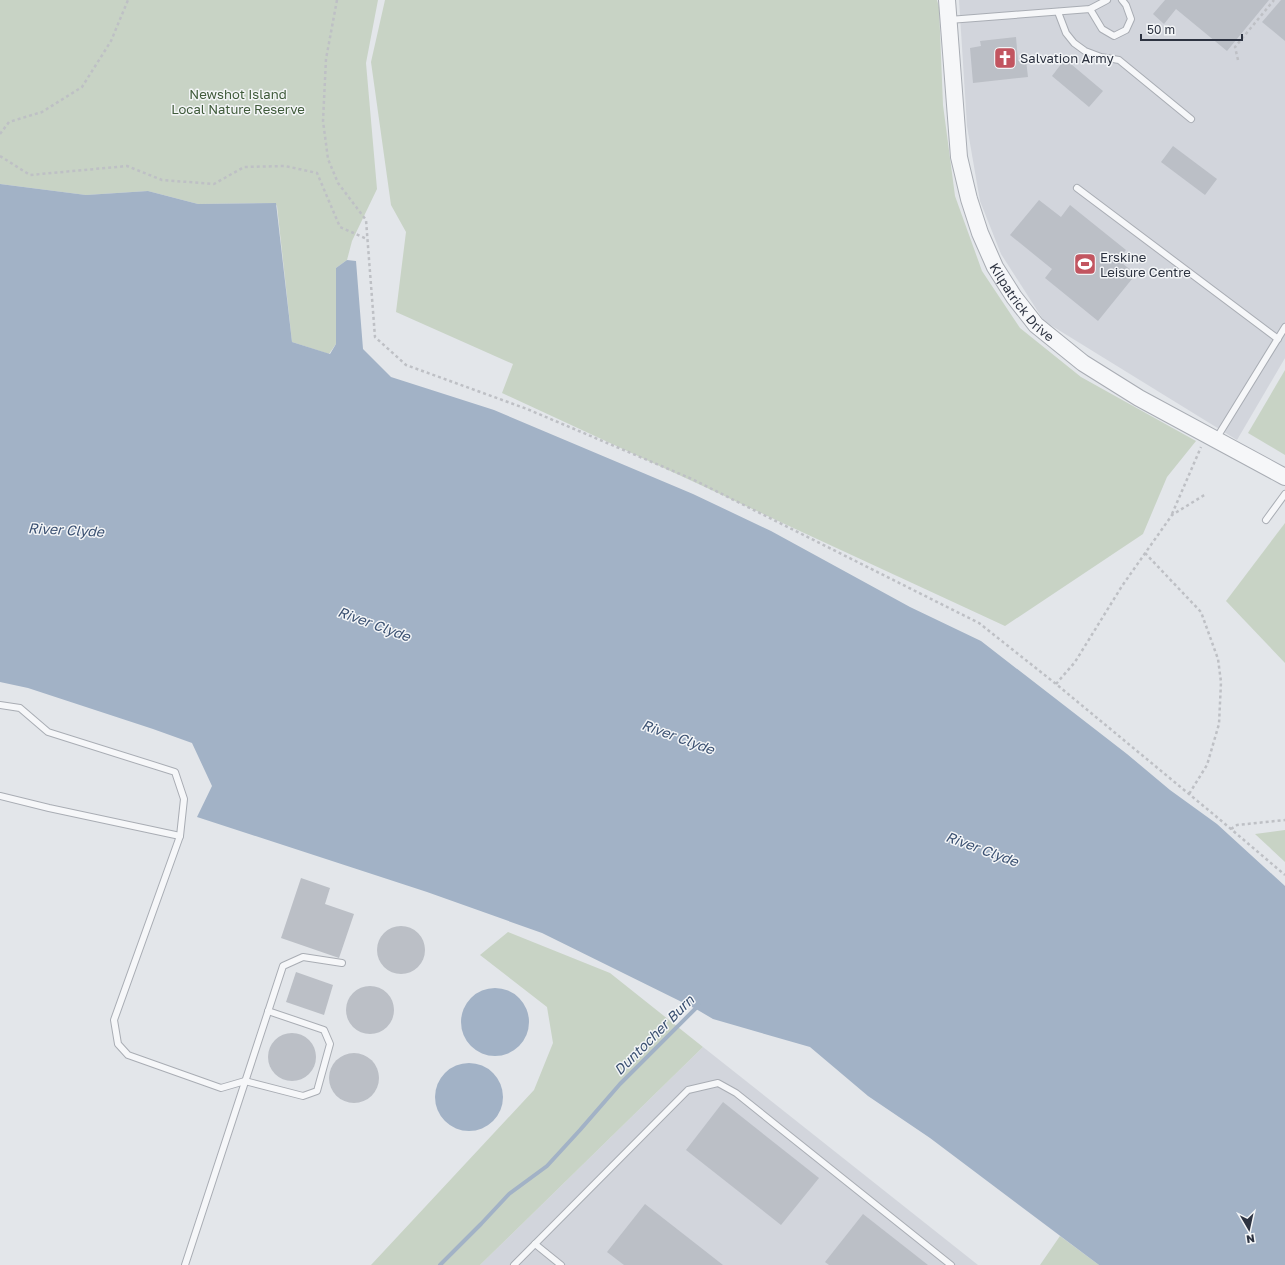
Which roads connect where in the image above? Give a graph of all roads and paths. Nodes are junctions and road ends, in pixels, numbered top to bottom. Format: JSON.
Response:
{"nodes":[{"id":1,"x":128,"y":0,"type":"edge"},
{"id":2,"x":337,"y":0,"type":"edge"},
{"id":3,"x":947,"y":0,"type":"edge"},
{"id":4,"x":1107,"y":0,"type":"edge"},
{"id":5,"x":1122,"y":0,"type":"edge"},
{"id":6,"x":1274,"y":0,"type":"edge"},
{"id":7,"x":1090,"y":9,"type":"junction"},
{"id":8,"x":1058,"y":12,"type":"junction"},
{"id":9,"x":948,"y":20,"type":"junction"},
{"id":10,"x":1238,"y":60,"type":"dead end"},
{"id":11,"x":1191,"y":119,"type":"dead end"},
{"id":12,"x":0,"y":134,"type":"edge"},
{"id":13,"x":0,"y":156,"type":"edge"},
{"id":14,"x":1077,"y":188,"type":"dead end"},
{"id":15,"x":367,"y":239,"type":"junction"},
{"id":16,"x":1285,"y":327,"type":"edge"},
{"id":17,"x":1278,"y":339,"type":"junction"},
{"id":18,"x":1212,"y":437,"type":"junction"},
{"id":19,"x":1285,"y":477,"type":"edge"},
{"id":20,"x":1206,"y":494,"type":"dead end"},
{"id":21,"x":1285,"y":494,"type":"edge"},
{"id":22,"x":1172,"y":516,"type":"junction"},
{"id":23,"x":1266,"y":520,"type":"dead end"},
{"id":24,"x":1146,"y":553,"type":"junction"},
{"id":25,"x":1056,"y":684,"type":"junction"},
{"id":26,"x":0,"y":705,"type":"edge"},
{"id":27,"x":1189,"y":794,"type":"junction"},
{"id":28,"x":0,"y":796,"type":"edge"},
{"id":29,"x":1285,"y":820,"type":"edge"},
{"id":30,"x":1231,"y":829,"type":"junction"},
{"id":31,"x":180,"y":836,"type":"junction"},
{"id":32,"x":1285,"y":875,"type":"edge"},
{"id":33,"x":342,"y":963,"type":"dead end"},
{"id":34,"x":268,"y":1011,"type":"junction"},
{"id":35,"x":245,"y":1081,"type":"junction"},
{"id":36,"x":535,"y":1244,"type":"junction"},
{"id":37,"x":185,"y":1265,"type":"edge"},
{"id":38,"x":514,"y":1265,"type":"edge"},
{"id":39,"x":561,"y":1265,"type":"edge"},
{"id":40,"x":951,"y":1265,"type":"edge"}],
"edges":[{"from":1,"to":12,"type":"path"},
{"from":2,"to":15,"type":"path"},
{"from":3,"to":9,"type":"street","name":"Kilpatrick Drive"},
{"from":4,"to":7,"type":"lane"},
{"from":5,"to":7,"type":"lane"},
{"from":6,"to":10,"type":"path"},
{"from":7,"to":8,"type":"lane"},
{"from":8,"to":9,"type":"lane"},
{"from":8,"to":11,"type":"lane"},
{"from":9,"to":18,"type":"street","name":"Kilpatrick Drive"},
{"from":13,"to":15,"type":"path"},
{"from":14,"to":17,"type":"lane"},
{"from":15,"to":25,"type":"path"},
{"from":16,"to":17,"type":"lane"},
{"from":17,"to":18,"type":"lane"},
{"from":18,"to":19,"type":"street","name":"Kilpatrick Drive"},
{"from":18,"to":22,"type":"path"},
{"from":20,"to":22,"type":"path"},
{"from":21,"to":23,"type":"lane"},
{"from":22,"to":24,"type":"path"},
{"from":24,"to":25,"type":"path"},
{"from":24,"to":27,"type":"path"},
{"from":25,"to":27,"type":"path"},
{"from":26,"to":31,"type":"lane"},
{"from":27,"to":30,"type":"path"},
{"from":28,"to":31,"type":"lane"},
{"from":29,"to":30,"type":"path"},
{"from":30,"to":32,"type":"path"},
{"from":31,"to":35,"type":"lane"},
{"from":33,"to":34,"type":"lane"},
{"from":34,"to":35,"type":"lane"},
{"from":34,"to":35,"type":"lane"},
{"from":35,"to":37,"type":"lane"},
{"from":36,"to":38,"type":"lane"},
{"from":36,"to":39,"type":"lane"},
{"from":36,"to":40,"type":"lane"}]}
